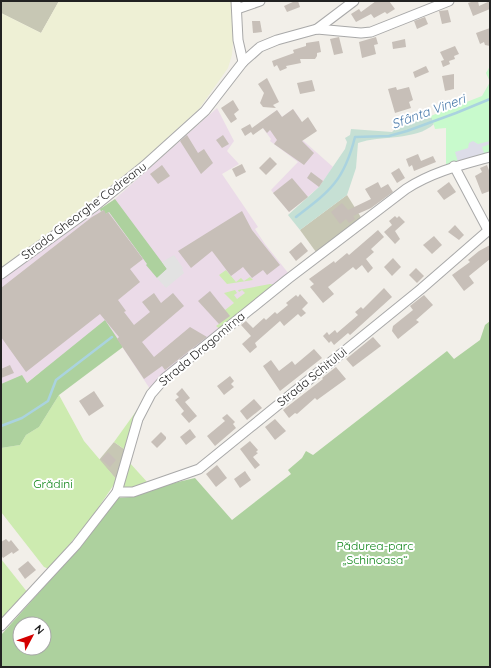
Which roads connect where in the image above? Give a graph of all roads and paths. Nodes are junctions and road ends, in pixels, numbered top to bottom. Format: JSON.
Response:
{"nodes":[{"id":1,"x":260,"y":1,"type":"edge"},
{"id":2,"x":354,"y":1,"type":"edge"},
{"id":3,"x":449,"y":1,"type":"edge"},
{"id":4,"x":237,"y":5,"type":"edge"},
{"id":5,"x":316,"y":29,"type":"junction"},
{"id":6,"x":243,"y":62,"type":"junction"},
{"id":7,"x":490,"y":157,"type":"edge"},
{"id":8,"x":454,"y":166,"type":"junction"},
{"id":9,"x":489,"y":230,"type":"edge"},
{"id":10,"x":1,"y":274,"type":"edge"},
{"id":11,"x":117,"y":492,"type":"junction"},
{"id":12,"x":1,"y":626,"type":"edge"}],
"edges":[{"from":1,"to":4,"type":"street"},
{"from":2,"to":5,"type":"street"},
{"from":3,"to":5,"type":"street","name":"Strada Gheorghe Codreanu"},
{"from":4,"to":6,"type":"street"},
{"from":5,"to":6,"type":"street","name":"Strada Gheorghe Codreanu"},
{"from":6,"to":10,"type":"street","name":"Strada Gheorghe Codreanu"},
{"from":7,"to":8,"type":"street","name":"Strada Dragomirna"},
{"from":8,"to":9,"type":"street"},
{"from":8,"to":11,"type":"street","name":"Strada Dragomirna"},
{"from":9,"to":11,"type":"street","name":"Strada Schitului"},
{"from":11,"to":12,"type":"street","name":"Strada Dragomirna"}]}
